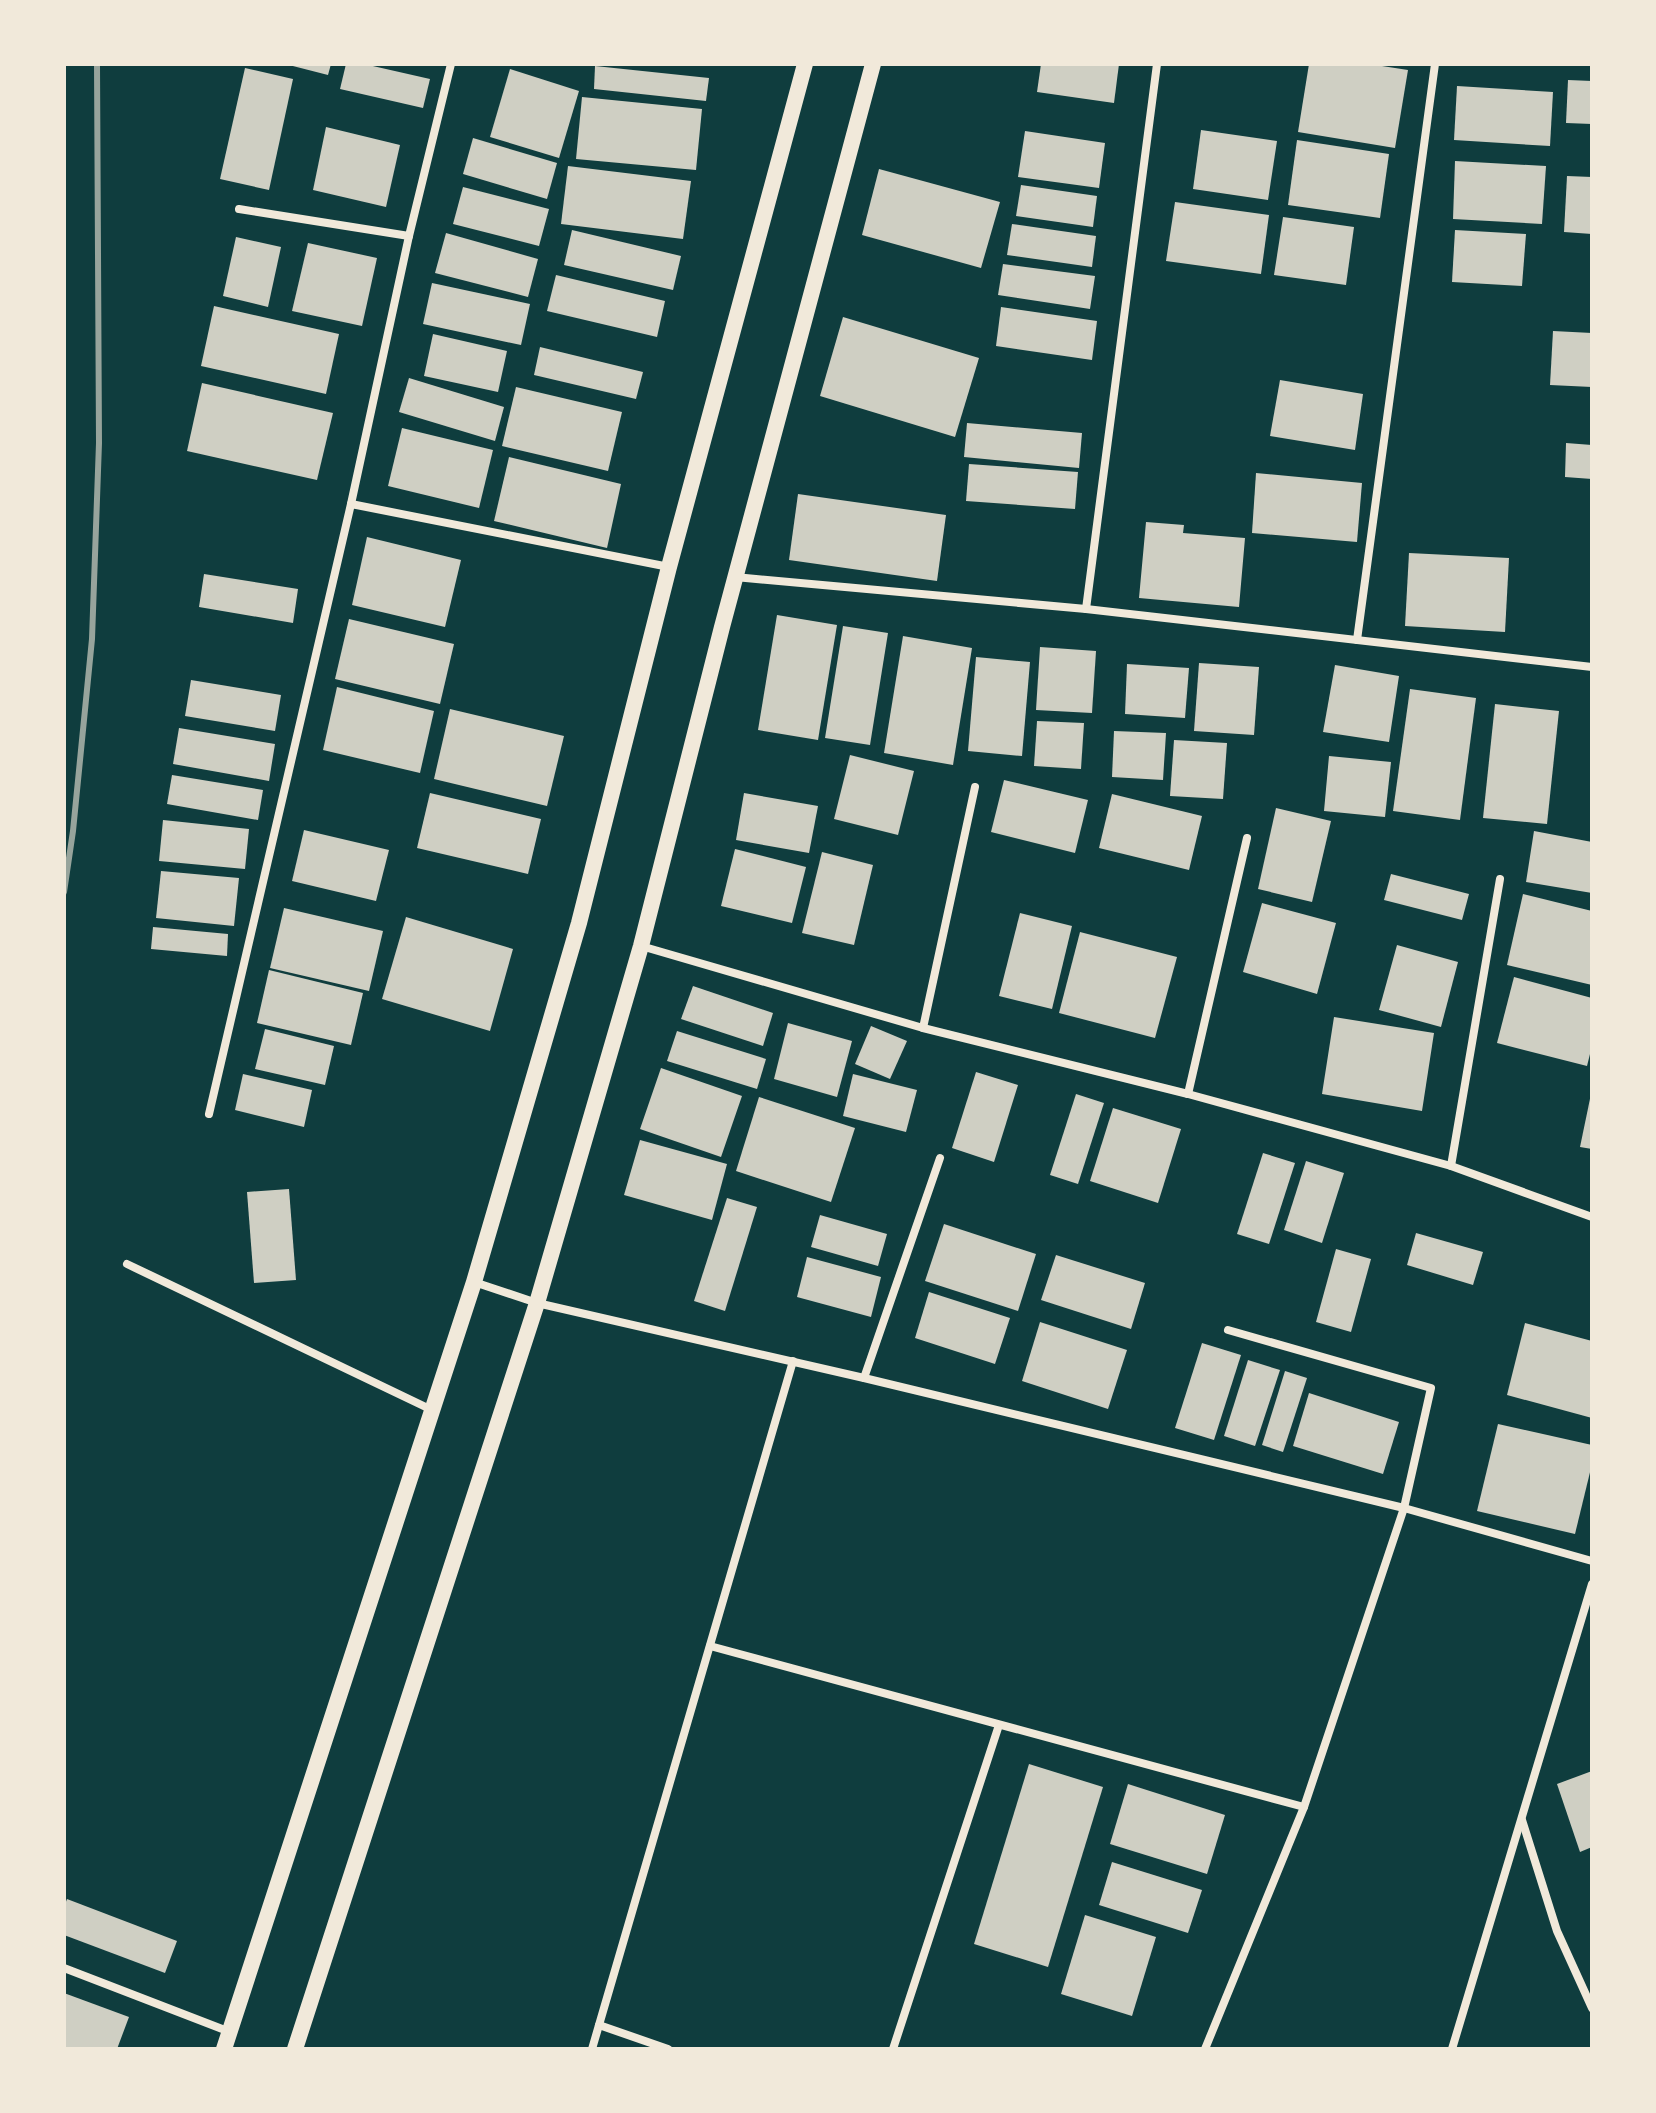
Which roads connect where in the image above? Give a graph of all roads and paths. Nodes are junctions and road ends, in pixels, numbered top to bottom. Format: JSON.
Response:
{"nodes":[{"id":1,"x":451,"y":64,"type":"edge"},
{"id":2,"x":805,"y":64,"type":"edge"},
{"id":3,"x":873,"y":64,"type":"edge"},
{"id":4,"x":1157,"y":64,"type":"edge"},
{"id":5,"x":1435,"y":64,"type":"edge"},
{"id":6,"x":239,"y":209,"type":"dead end"},
{"id":7,"x":409,"y":236,"type":"junction"},
{"id":8,"x":351,"y":504,"type":"junction"},
{"id":9,"x":669,"y":567,"type":"junction"},
{"id":10,"x":735,"y":577,"type":"junction"},
{"id":11,"x":1086,"y":609,"type":"junction"},
{"id":12,"x":1357,"y":640,"type":"junction"},
{"id":13,"x":1592,"y":667,"type":"edge"},
{"id":14,"x":975,"y":787,"type":"dead end"},
{"id":15,"x":1247,"y":838,"type":"dead end"},
{"id":16,"x":1500,"y":879,"type":"dead end"},
{"id":17,"x":641,"y":946,"type":"junction"},
{"id":18,"x":923,"y":1028,"type":"junction"},
{"id":19,"x":1188,"y":1094,"type":"junction"},
{"id":20,"x":209,"y":1114,"type":"dead end"},
{"id":21,"x":940,"y":1158,"type":"dead end"},
{"id":22,"x":1451,"y":1166,"type":"junction"},
{"id":23,"x":1592,"y":1217,"type":"edge"},
{"id":24,"x":127,"y":1264,"type":"dead end"},
{"id":25,"x":474,"y":1282,"type":"junction"},
{"id":26,"x":537,"y":1303,"type":"junction"},
{"id":27,"x":1228,"y":1330,"type":"dead end"},
{"id":28,"x":793,"y":1361,"type":"junction"},
{"id":29,"x":864,"y":1378,"type":"junction"},
{"id":30,"x":432,"y":1410,"type":"junction"},
{"id":31,"x":1404,"y":1508,"type":"junction"},
{"id":32,"x":1592,"y":1561,"type":"edge"},
{"id":33,"x":1592,"y":1584,"type":"edge"},
{"id":34,"x":710,"y":1646,"type":"junction"},
{"id":35,"x":999,"y":1725,"type":"junction"},
{"id":36,"x":1304,"y":1807,"type":"junction"},
{"id":37,"x":1522,"y":1820,"type":"junction"},
{"id":38,"x":64,"y":1968,"type":"edge"},
{"id":39,"x":1592,"y":2008,"type":"edge"},
{"id":40,"x":599,"y":2025,"type":"junction"},
{"id":41,"x":231,"y":2032,"type":"junction"},
{"id":42,"x":224,"y":2049,"type":"edge"},
{"id":43,"x":295,"y":2049,"type":"edge"},
{"id":44,"x":592,"y":2049,"type":"edge"},
{"id":45,"x":668,"y":2049,"type":"edge"},
{"id":46,"x":893,"y":2049,"type":"edge"},
{"id":47,"x":1205,"y":2049,"type":"edge"},
{"id":48,"x":1452,"y":2049,"type":"edge"}],
"edges":[{"from":1,"to":7,"type":"street"},
{"from":2,"to":9,"type":"main road"},
{"from":3,"to":10,"type":"main road"},
{"from":4,"to":11,"type":"street"},
{"from":5,"to":12,"type":"street"},
{"from":6,"to":7,"type":"street"},
{"from":7,"to":8,"type":"street"},
{"from":8,"to":9,"type":"street"},
{"from":8,"to":20,"type":"street"},
{"from":9,"to":25,"type":"main road"},
{"from":10,"to":11,"type":"street"},
{"from":10,"to":17,"type":"main road"},
{"from":11,"to":12,"type":"street"},
{"from":12,"to":13,"type":"street"},
{"from":14,"to":18,"type":"street"},
{"from":15,"to":19,"type":"street"},
{"from":16,"to":22,"type":"street"},
{"from":17,"to":18,"type":"street"},
{"from":17,"to":26,"type":"main road"},
{"from":18,"to":19,"type":"street"},
{"from":19,"to":22,"type":"street"},
{"from":21,"to":29,"type":"street"},
{"from":22,"to":23,"type":"street"},
{"from":24,"to":30,"type":"street"},
{"from":25,"to":26,"type":"street"},
{"from":25,"to":30,"type":"main road"},
{"from":26,"to":28,"type":"street"},
{"from":26,"to":43,"type":"main road"},
{"from":27,"to":31,"type":"street"},
{"from":28,"to":29,"type":"street"},
{"from":28,"to":34,"type":"street"},
{"from":29,"to":31,"type":"street"},
{"from":30,"to":41,"type":"main road"},
{"from":31,"to":32,"type":"street"},
{"from":31,"to":36,"type":"street"},
{"from":33,"to":37,"type":"street"},
{"from":34,"to":35,"type":"street"},
{"from":34,"to":40,"type":"street"},
{"from":35,"to":36,"type":"street"},
{"from":35,"to":46,"type":"street"},
{"from":36,"to":47,"type":"street"},
{"from":37,"to":39,"type":"street"},
{"from":37,"to":48,"type":"street"},
{"from":38,"to":41,"type":"street"},
{"from":40,"to":44,"type":"street"},
{"from":40,"to":45,"type":"street"},
{"from":41,"to":42,"type":"main road"}]}
